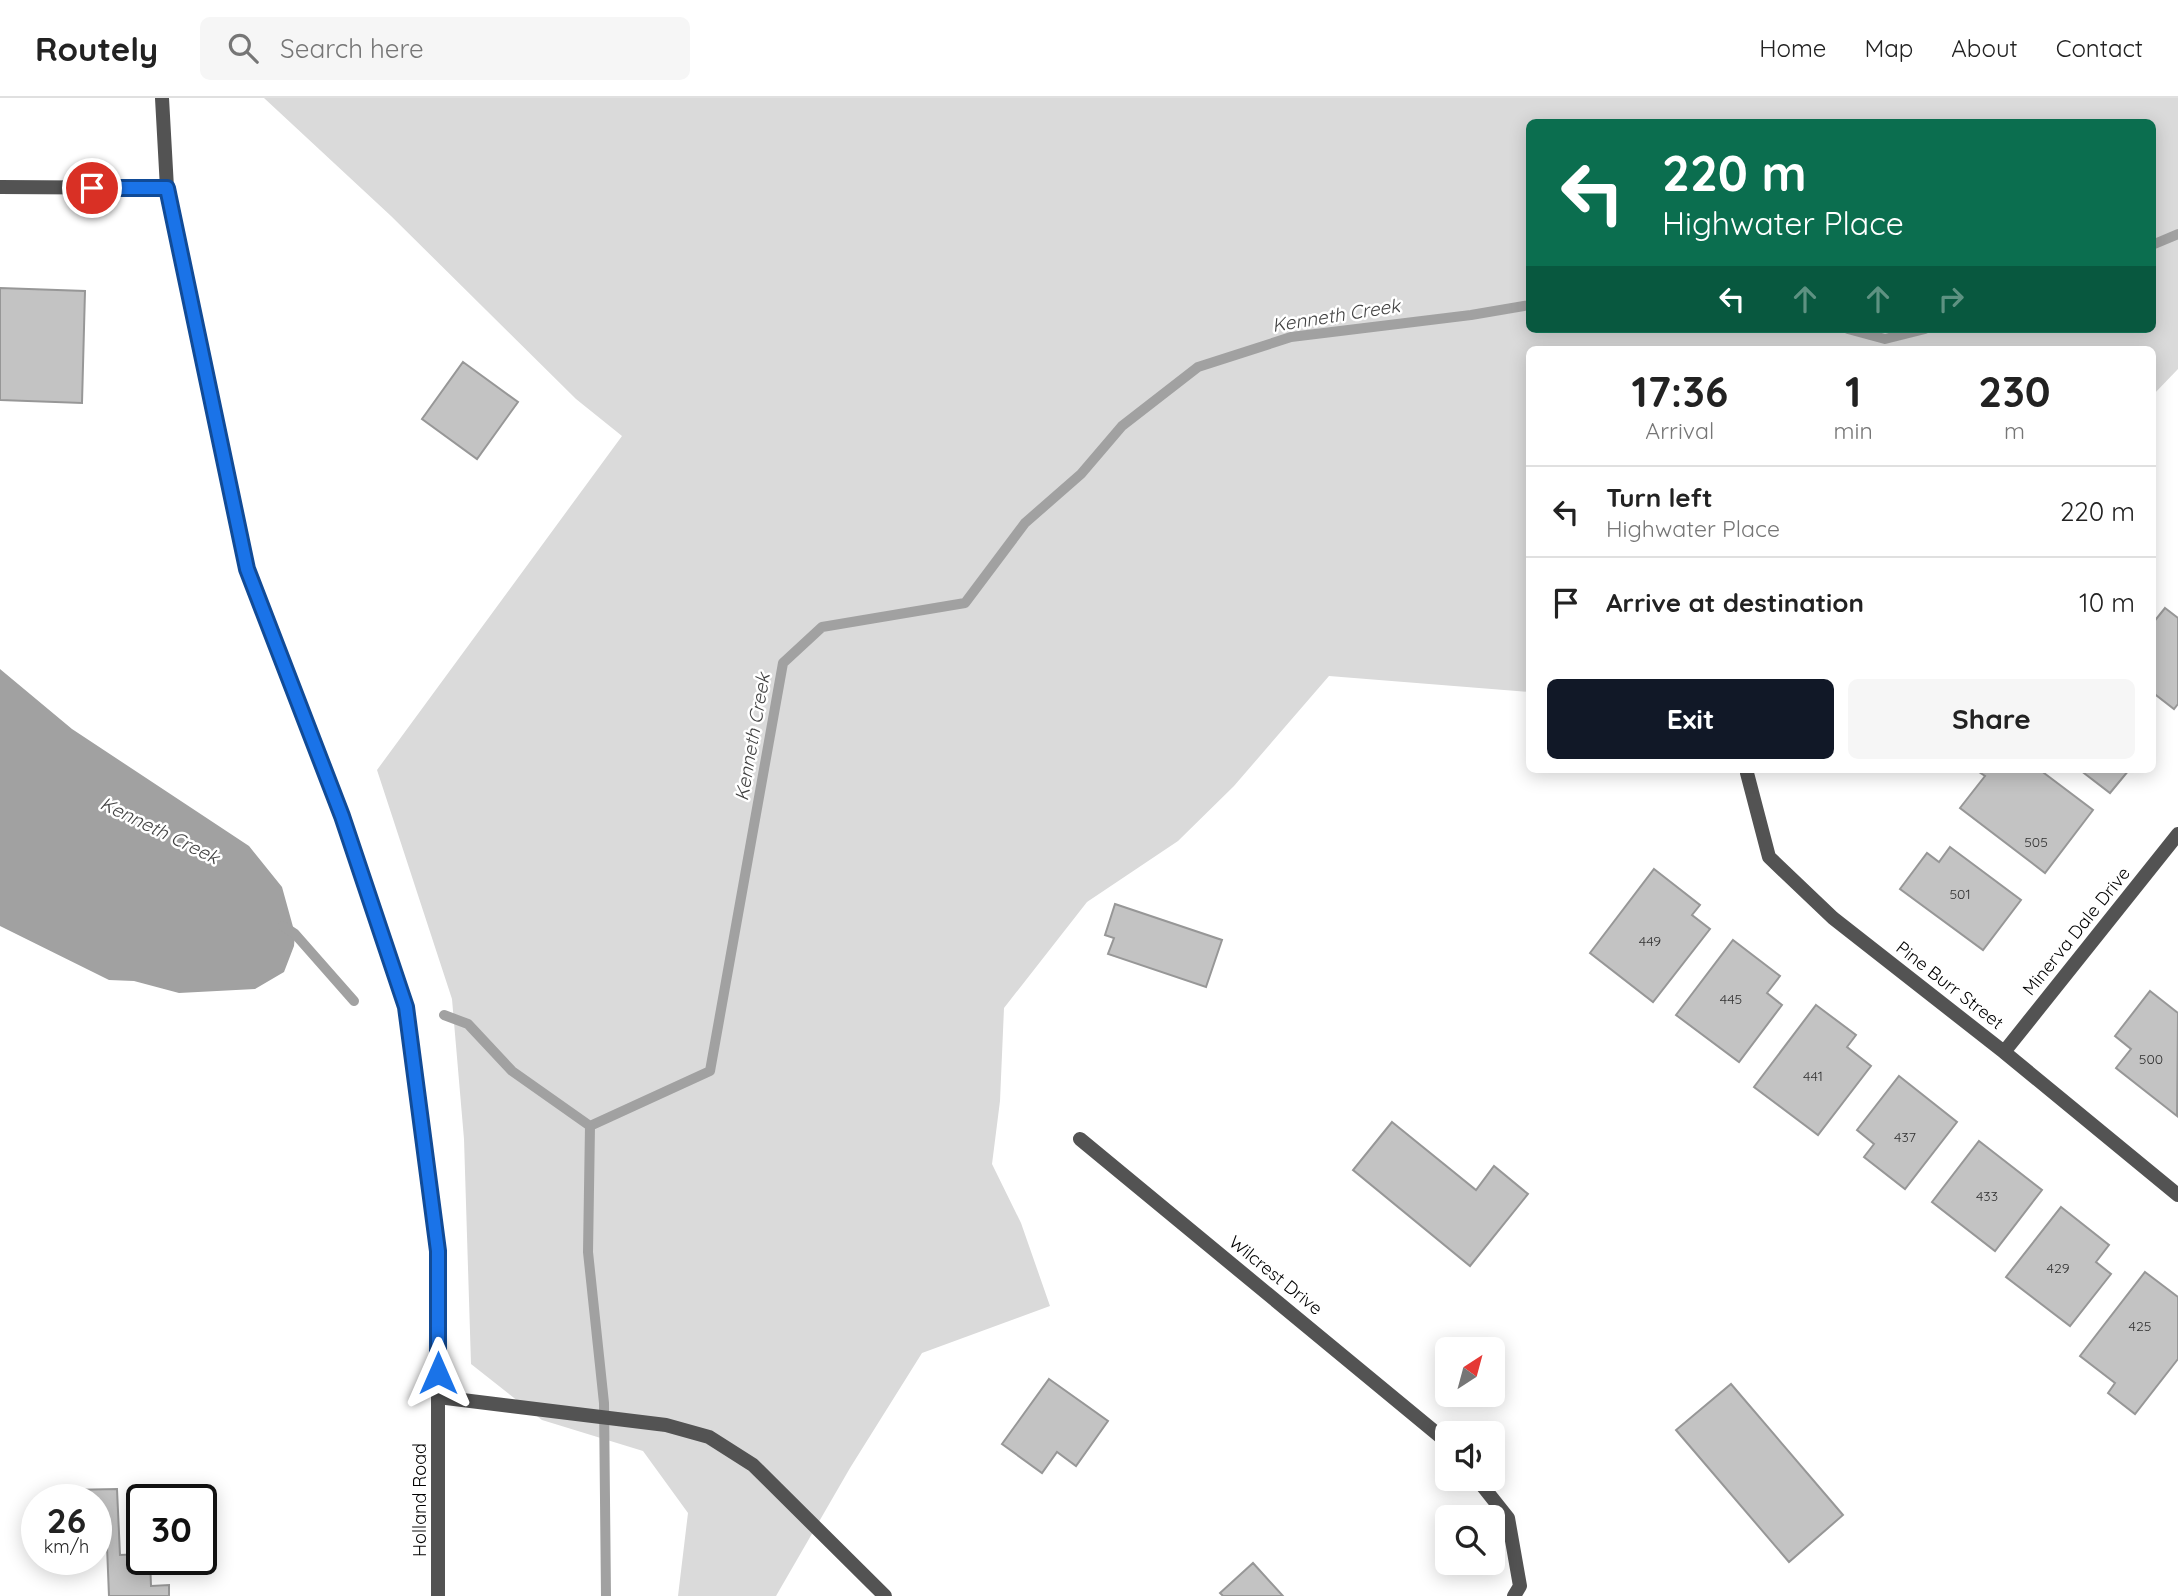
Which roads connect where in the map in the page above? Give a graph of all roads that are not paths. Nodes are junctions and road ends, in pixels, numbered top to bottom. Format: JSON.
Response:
{"nodes":[{"id":1,"x":162,"y":98,"type":"edge"},
{"id":2,"x":0,"y":187,"type":"edge"},
{"id":3,"x":167,"y":188,"type":"junction"},
{"id":4,"x":1746,"y":773,"type":"dead end"},
{"id":5,"x":2178,"y":834,"type":"edge"},
{"id":6,"x":2004,"y":1052,"type":"junction"},
{"id":7,"x":1080,"y":1139,"type":"dead end"},
{"id":8,"x":2178,"y":1195,"type":"edge"},
{"id":9,"x":438,"y":1397,"type":"junction"},
{"id":10,"x":1435,"y":1432,"type":"edge"},
{"id":11,"x":1487,"y":1491,"type":"edge"},
{"id":12,"x":438,"y":1596,"type":"edge"},
{"id":13,"x":885,"y":1596,"type":"edge"},
{"id":14,"x":1514,"y":1596,"type":"edge"}],
"edges":[{"from":1,"to":3,"type":"street","name":"Holland Road"},
{"from":2,"to":3,"type":"street"},
{"from":3,"to":9,"type":"street","name":"Holland Road"},
{"from":4,"to":6,"type":"street","name":"Pine Burr Street"},
{"from":5,"to":6,"type":"street","name":"Minerva Dale Drive"},
{"from":6,"to":8,"type":"street","name":"Pine Burr Street"},
{"from":7,"to":10,"type":"street","name":"Wilcrest Drive"},
{"from":9,"to":12,"type":"street","name":"Holland Road"},
{"from":9,"to":13,"type":"street"},
{"from":11,"to":14,"type":"street"}]}
